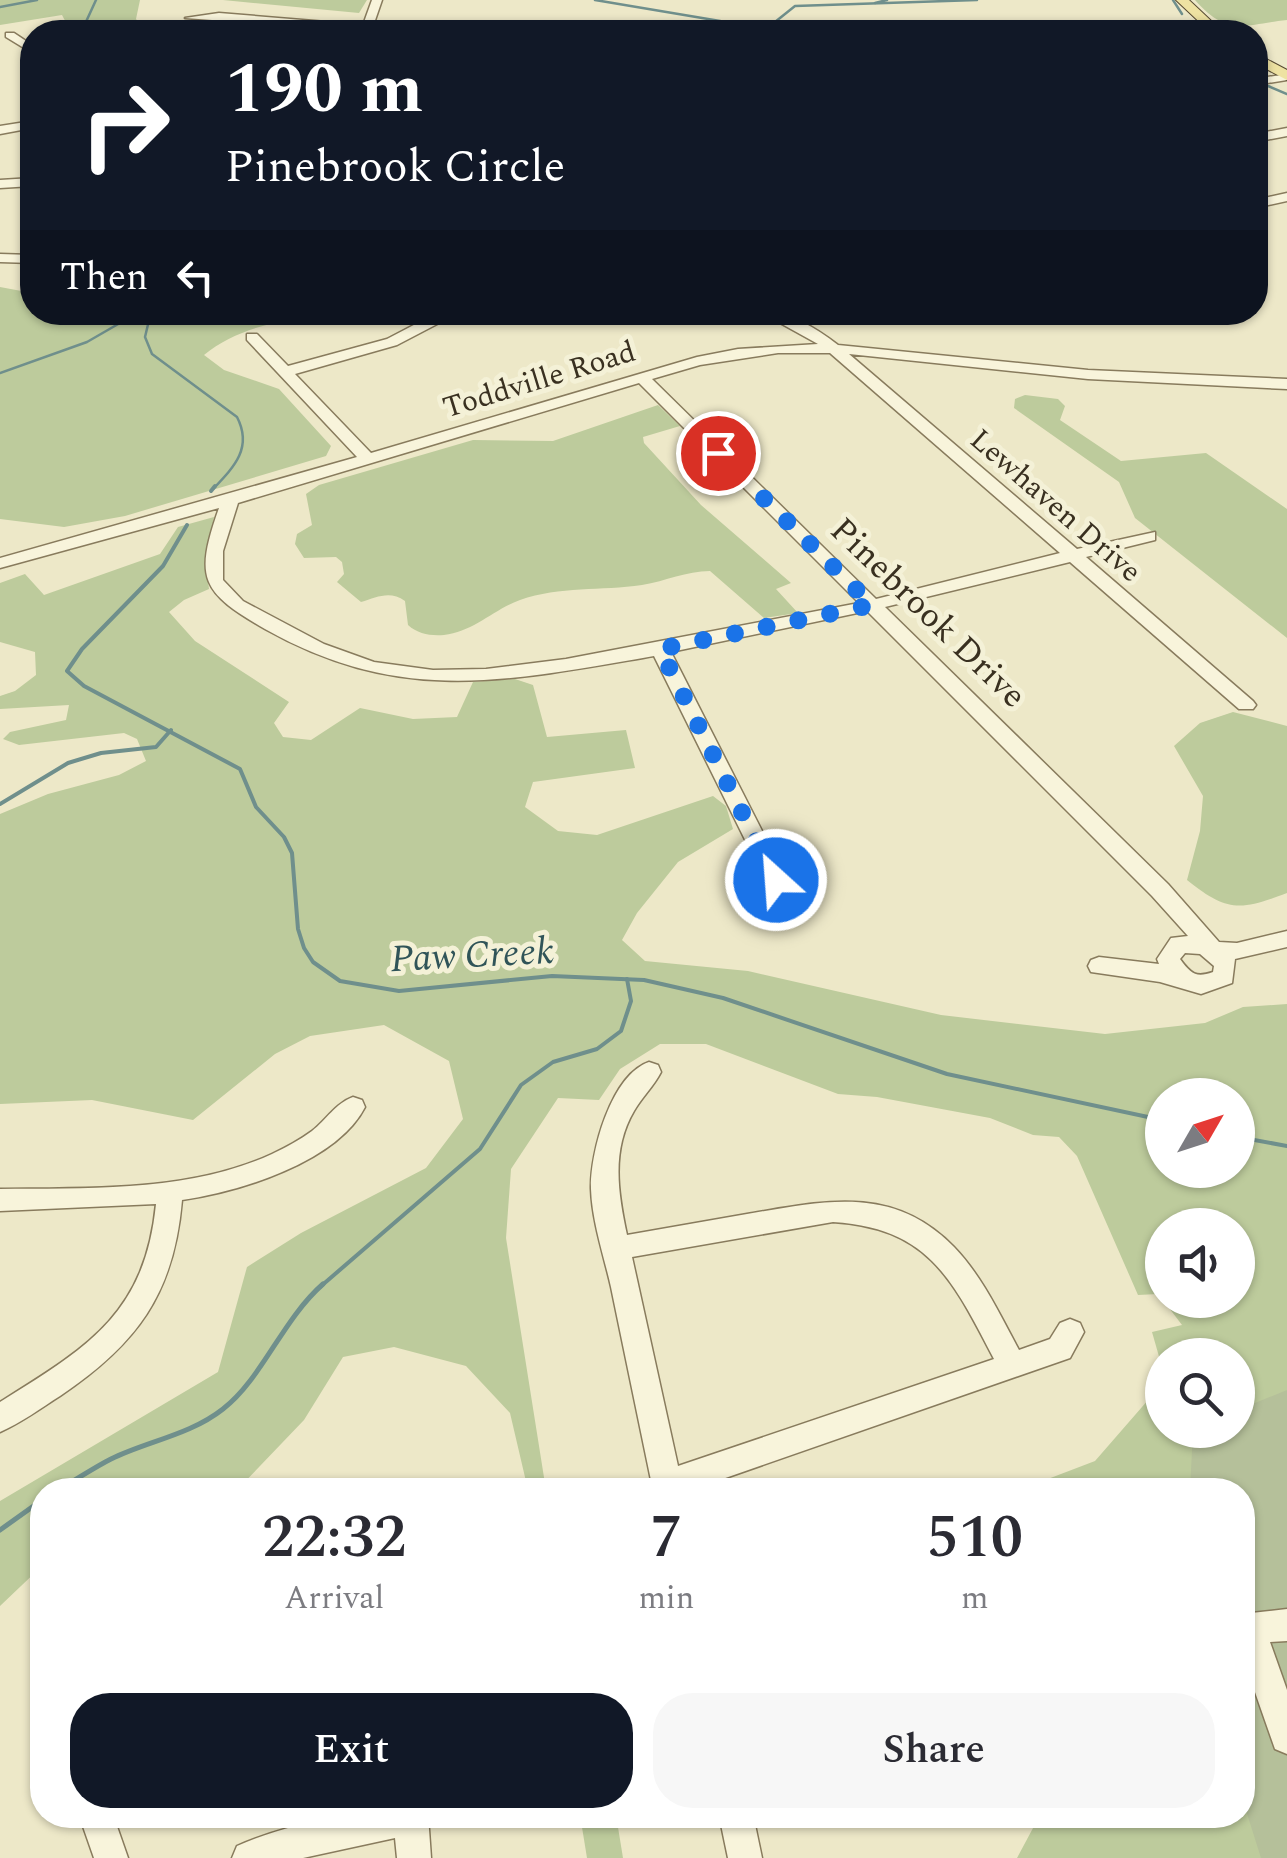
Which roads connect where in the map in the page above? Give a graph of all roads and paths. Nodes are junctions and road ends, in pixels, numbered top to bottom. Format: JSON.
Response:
{"nodes":[{"id":1,"x":1182,"y":0,"type":"edge"},
{"id":2,"x":190,"y":4,"type":"dead end"},
{"id":3,"x":190,"y":18,"type":"joint"},
{"id":4,"x":262,"y":20,"type":"edge"},
{"id":5,"x":1204,"y":20,"type":"edge"},
{"id":6,"x":425,"y":325,"type":"edge"},
{"id":7,"x":795,"y":325,"type":"edge"},
{"id":8,"x":252,"y":337,"type":"dead end"},
{"id":9,"x":831,"y":346,"type":"junction"},
{"id":10,"x":285,"y":372,"type":"junction"},
{"id":11,"x":641,"y":377,"type":"junction"},
{"id":12,"x":1287,"y":384,"type":"edge"},
{"id":13,"x":368,"y":458,"type":"junction"},
{"id":14,"x":230,"y":500,"type":"junction"},
{"id":15,"x":1149,"y":536,"type":"dead end"},
{"id":16,"x":1073,"y":556,"type":"junction"},
{"id":17,"x":0,"y":563,"type":"edge"},
{"id":18,"x":872,"y":605,"type":"junction"},
{"id":19,"x":660,"y":649,"type":"junction"},
{"id":20,"x":1246,"y":705,"type":"dead end"},
{"id":21,"x":776,"y":880,"type":"dead end"},
{"id":22,"x":1167,"y":899,"type":"junction"},
{"id":23,"x":1287,"y":941,"type":"edge"},
{"id":24,"x":1176,"y":946,"type":"junction"},
{"id":25,"x":1213,"y":949,"type":"junction"},
{"id":26,"x":1224,"y":977,"type":"junction"},
{"id":27,"x":1182,"y":979,"type":"junction"},
{"id":28,"x":650,"y":1072,"type":"dead end"},
{"id":29,"x":354,"y":1107,"type":"dead end"},
{"id":30,"x":170,"y":1192,"type":"junction"},
{"id":31,"x":0,"y":1200,"type":"edge"},
{"id":32,"x":617,"y":1248,"type":"junction"},
{"id":33,"x":1070,"y":1332,"type":"dead end"},
{"id":34,"x":1013,"y":1366,"type":"junction"},
{"id":35,"x":0,"y":1418,"type":"edge"},
{"id":36,"x":666,"y":1478,"type":"edge"},
{"id":37,"x":694,"y":1478,"type":"edge"},
{"id":38,"x":1287,"y":1625,"type":"edge"},
{"id":39,"x":1255,"y":1627,"type":"edge"},
{"id":40,"x":1255,"y":1644,"type":"edge"},
{"id":41,"x":1287,"y":1737,"type":"edge"},
{"id":42,"x":101,"y":1828,"type":"edge"},
{"id":43,"x":358,"y":1828,"type":"edge"},
{"id":44,"x":412,"y":1828,"type":"edge"},
{"id":45,"x":739,"y":1828,"type":"edge"},
{"id":46,"x":111,"y":1858,"type":"edge"},
{"id":47,"x":249,"y":1858,"type":"edge"},
{"id":48,"x":414,"y":1858,"type":"edge"},
{"id":49,"x":745,"y":1858,"type":"edge"}],
"edges":[{"from":1,"to":5,"type":"main road"},
{"from":2,"to":3,"type":"street"},
{"from":3,"to":4,"type":"street"},
{"from":6,"to":10,"type":"street"},
{"from":7,"to":9,"type":"street"},
{"from":8,"to":10,"type":"street"},
{"from":9,"to":11,"type":"street","name":"Toddville Road"},
{"from":9,"to":12,"type":"street","name":"Toddville Road"},
{"from":9,"to":16,"type":"street","name":"Lewhaven Drive"},
{"from":10,"to":13,"type":"street"},
{"from":11,"to":13,"type":"street","name":"Toddville Road"},
{"from":11,"to":18,"type":"street","name":"Pinebrook Drive"},
{"from":13,"to":14,"type":"street","name":"Toddville Road"},
{"from":14,"to":17,"type":"street","name":"Toddville Road"},
{"from":14,"to":19,"type":"street"},
{"from":15,"to":16,"type":"street"},
{"from":16,"to":18,"type":"street"},
{"from":16,"to":20,"type":"street","name":"Lewhaven Drive"},
{"from":18,"to":19,"type":"street"},
{"from":18,"to":22,"type":"street","name":"Pinebrook Drive"},
{"from":19,"to":21,"type":"street"},
{"from":22,"to":24,"type":"street"},
{"from":22,"to":25,"type":"street","name":"Pinebrook Drive"},
{"from":23,"to":25,"type":"street"},
{"from":23,"to":26,"type":"street"},
{"from":24,"to":25,"type":"street"},
{"from":24,"to":27,"type":"street"},
{"from":24,"to":27,"type":"street"},
{"from":25,"to":26,"type":"street"},
{"from":26,"to":27,"type":"street"},
{"from":28,"to":32,"type":"street"},
{"from":29,"to":30,"type":"street"},
{"from":30,"to":31,"type":"street"},
{"from":30,"to":35,"type":"street"},
{"from":32,"to":34,"type":"street"},
{"from":32,"to":36,"type":"street"},
{"from":33,"to":34,"type":"street"},
{"from":34,"to":37,"type":"street"},
{"from":38,"to":39,"type":"street"},
{"from":40,"to":41,"type":"street"},
{"from":42,"to":46,"type":"street"},
{"from":43,"to":47,"type":"street"},
{"from":44,"to":48,"type":"street"},
{"from":45,"to":49,"type":"street"}]}
